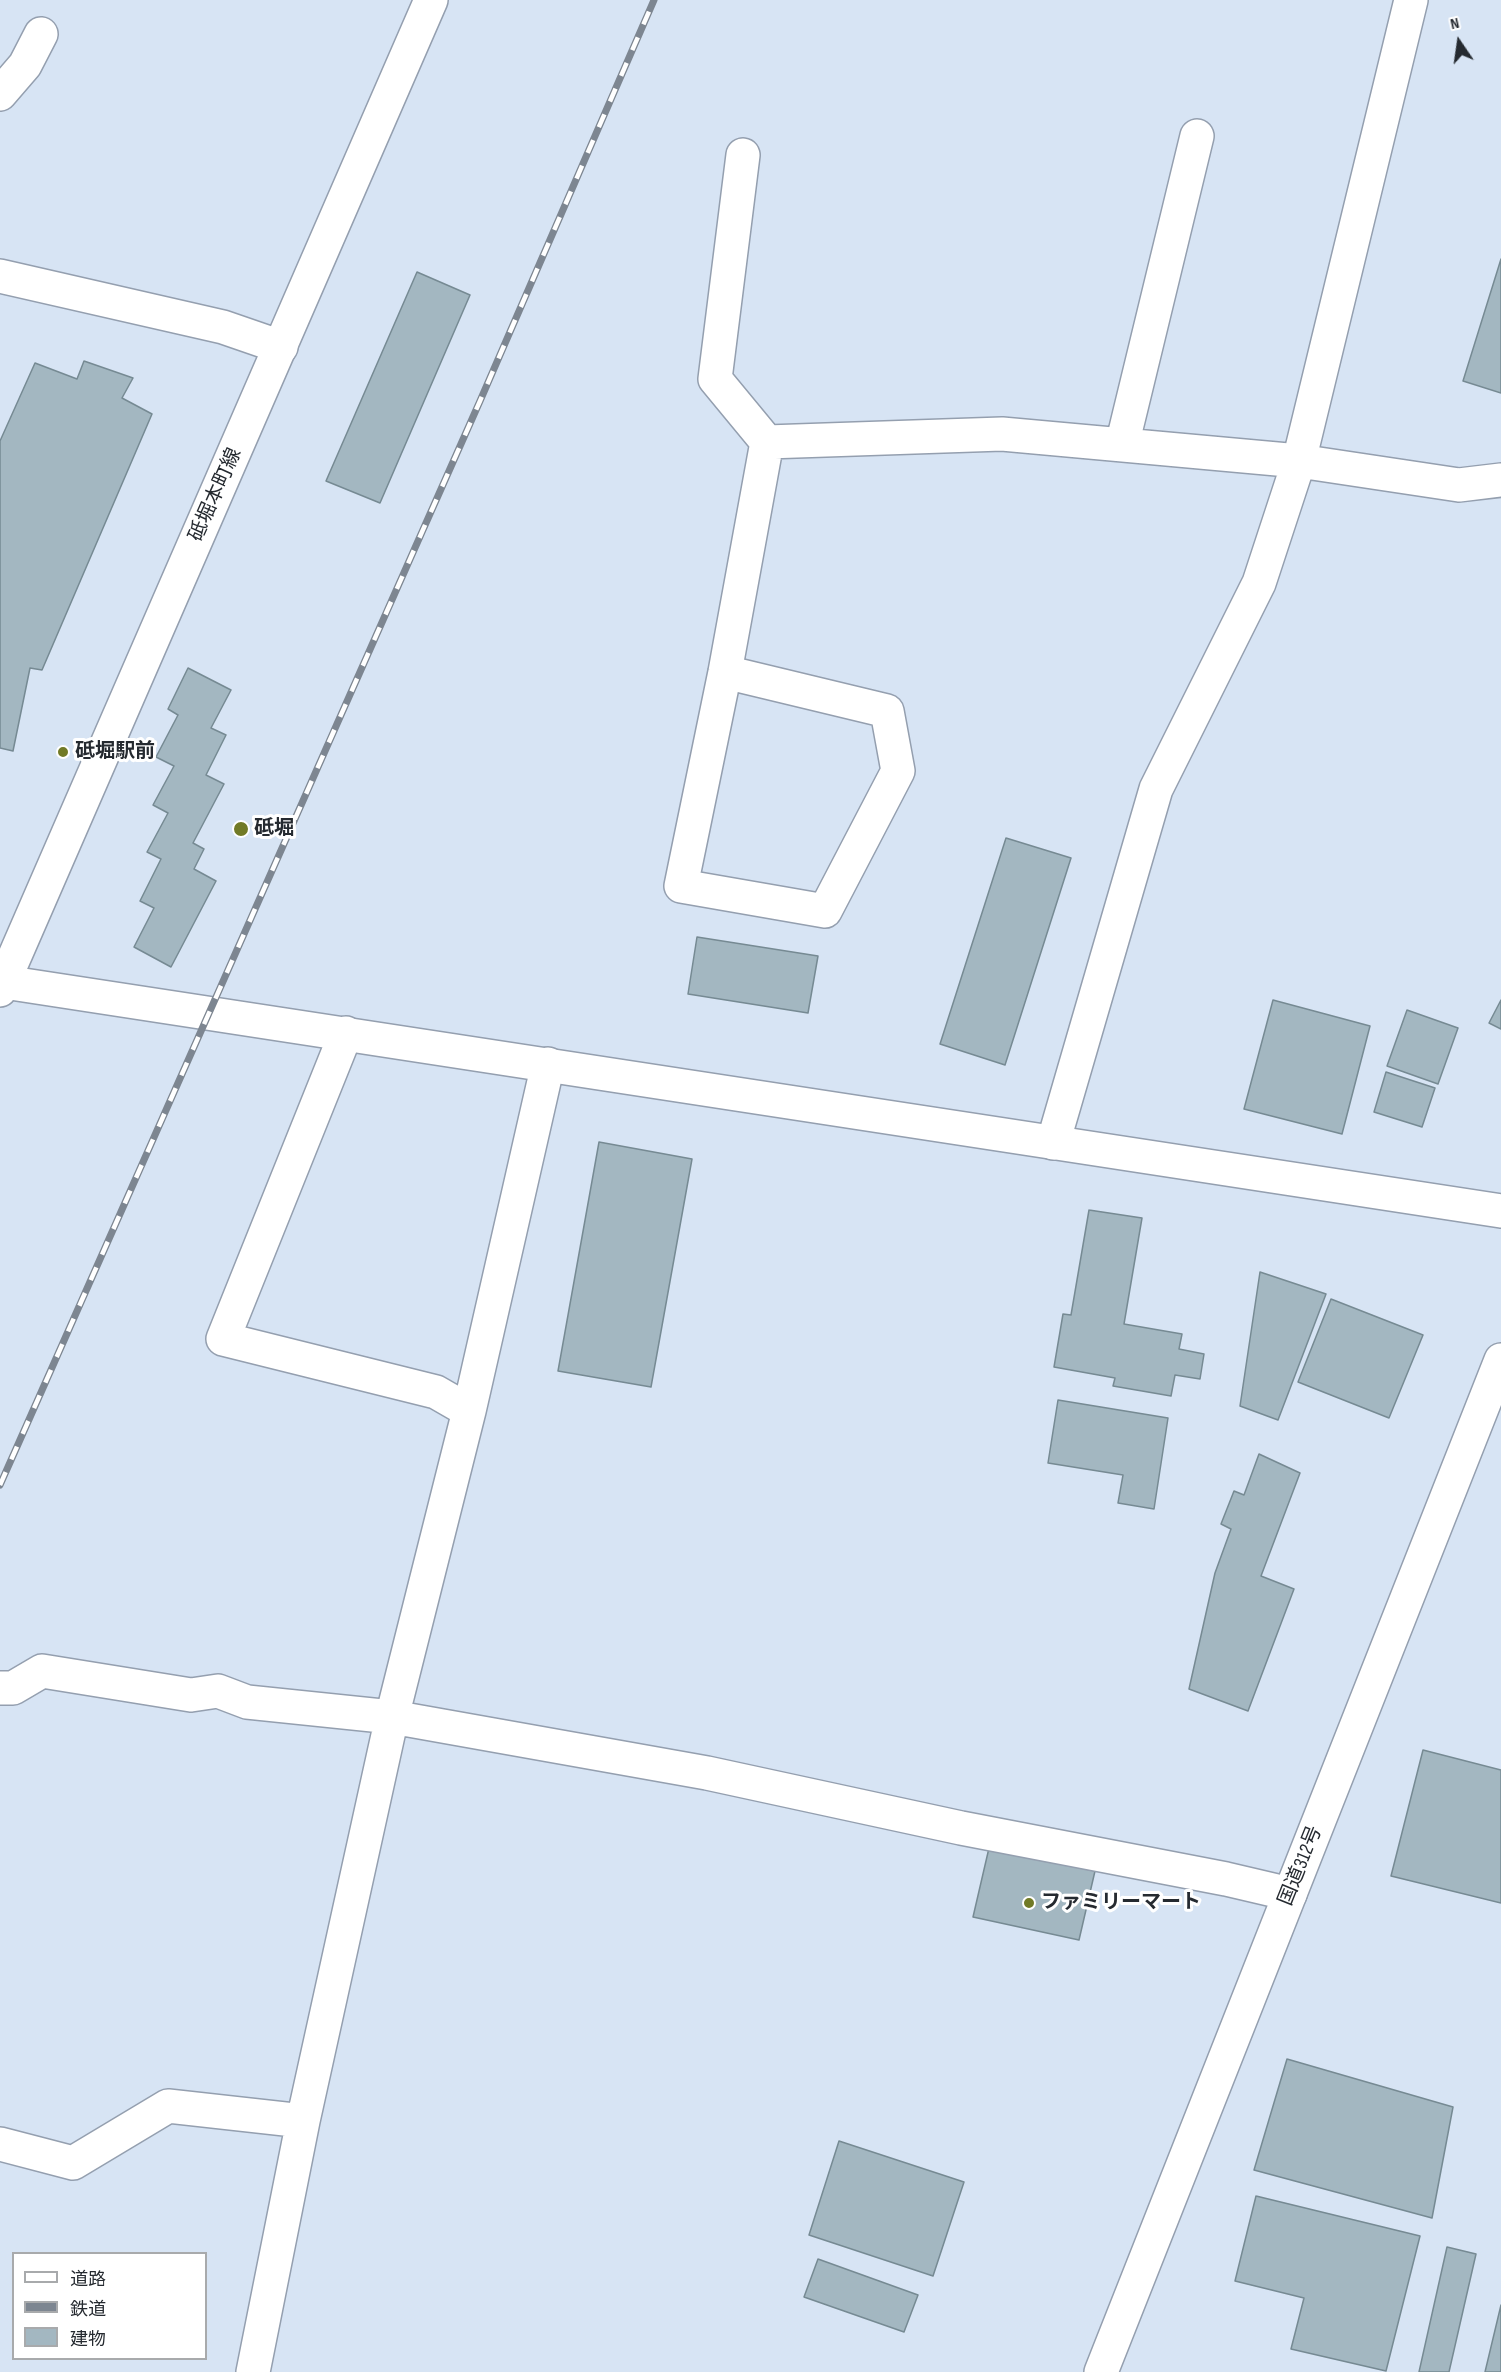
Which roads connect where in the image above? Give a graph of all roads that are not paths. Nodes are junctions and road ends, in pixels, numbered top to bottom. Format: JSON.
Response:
{"nodes":[{"id":1,"x":431,"y":0,"type":"edge"},
{"id":2,"x":1411,"y":0,"type":"edge"},
{"id":3,"x":41,"y":34,"type":"dead end"},
{"id":4,"x":0,"y":94,"type":"edge"},
{"id":5,"x":1197,"y":136,"type":"dead end"},
{"id":6,"x":743,"y":155,"type":"dead end"},
{"id":7,"x":0,"y":276,"type":"edge"},
{"id":8,"x":281,"y":347,"type":"junction"},
{"id":9,"x":767,"y":442,"type":"junction"},
{"id":10,"x":1122,"y":445,"type":"junction"},
{"id":11,"x":1299,"y":461,"type":"junction"},
{"id":12,"x":1501,"y":480,"type":"edge"},
{"id":13,"x":725,"y":672,"type":"junction"},
{"id":14,"x":1,"y":984,"type":"edge"},
{"id":15,"x":346,"y":1033,"type":"junction"},
{"id":16,"x":548,"y":1064,"type":"junction"},
{"id":17,"x":1053,"y":1143,"type":"junction"},
{"id":18,"x":1501,"y":1211,"type":"edge"},
{"id":19,"x":1501,"y":1360,"type":"edge"},
{"id":20,"x":469,"y":1411,"type":"junction"},
{"id":21,"x":0,"y":1688,"type":"edge"},
{"id":22,"x":392,"y":1717,"type":"junction"},
{"id":23,"x":1290,"y":1894,"type":"junction"},
{"id":24,"x":303,"y":2121,"type":"junction"},
{"id":25,"x":0,"y":2145,"type":"edge"},
{"id":26,"x":253,"y":2372,"type":"edge"},
{"id":27,"x":1101,"y":2372,"type":"edge"}],
"edges":[{"from":1,"to":8,"type":"main road","name":"砥堀本町線"},
{"from":2,"to":11,"type":"main road"},
{"from":3,"to":4,"type":"main road"},
{"from":5,"to":10,"type":"main road"},
{"from":6,"to":9,"type":"main road"},
{"from":7,"to":8,"type":"main road"},
{"from":8,"to":14,"type":"main road","name":"砥堀本町線"},
{"from":9,"to":10,"type":"main road"},
{"from":9,"to":13,"type":"main road"},
{"from":10,"to":11,"type":"main road"},
{"from":11,"to":12,"type":"main road"},
{"from":11,"to":17,"type":"main road"},
{"from":13,"to":13,"type":"main road"},
{"from":14,"to":15,"type":"main road"},
{"from":15,"to":16,"type":"main road"},
{"from":15,"to":20,"type":"main road"},
{"from":16,"to":17,"type":"main road"},
{"from":16,"to":20,"type":"main road"},
{"from":17,"to":18,"type":"main road"},
{"from":19,"to":23,"type":"main road","name":"国道312号"},
{"from":20,"to":22,"type":"main road"},
{"from":21,"to":22,"type":"main road"},
{"from":22,"to":23,"type":"main road"},
{"from":22,"to":24,"type":"main road"},
{"from":23,"to":27,"type":"main road","name":"国道312号"},
{"from":24,"to":25,"type":"main road"},
{"from":24,"to":26,"type":"main road"}]}
